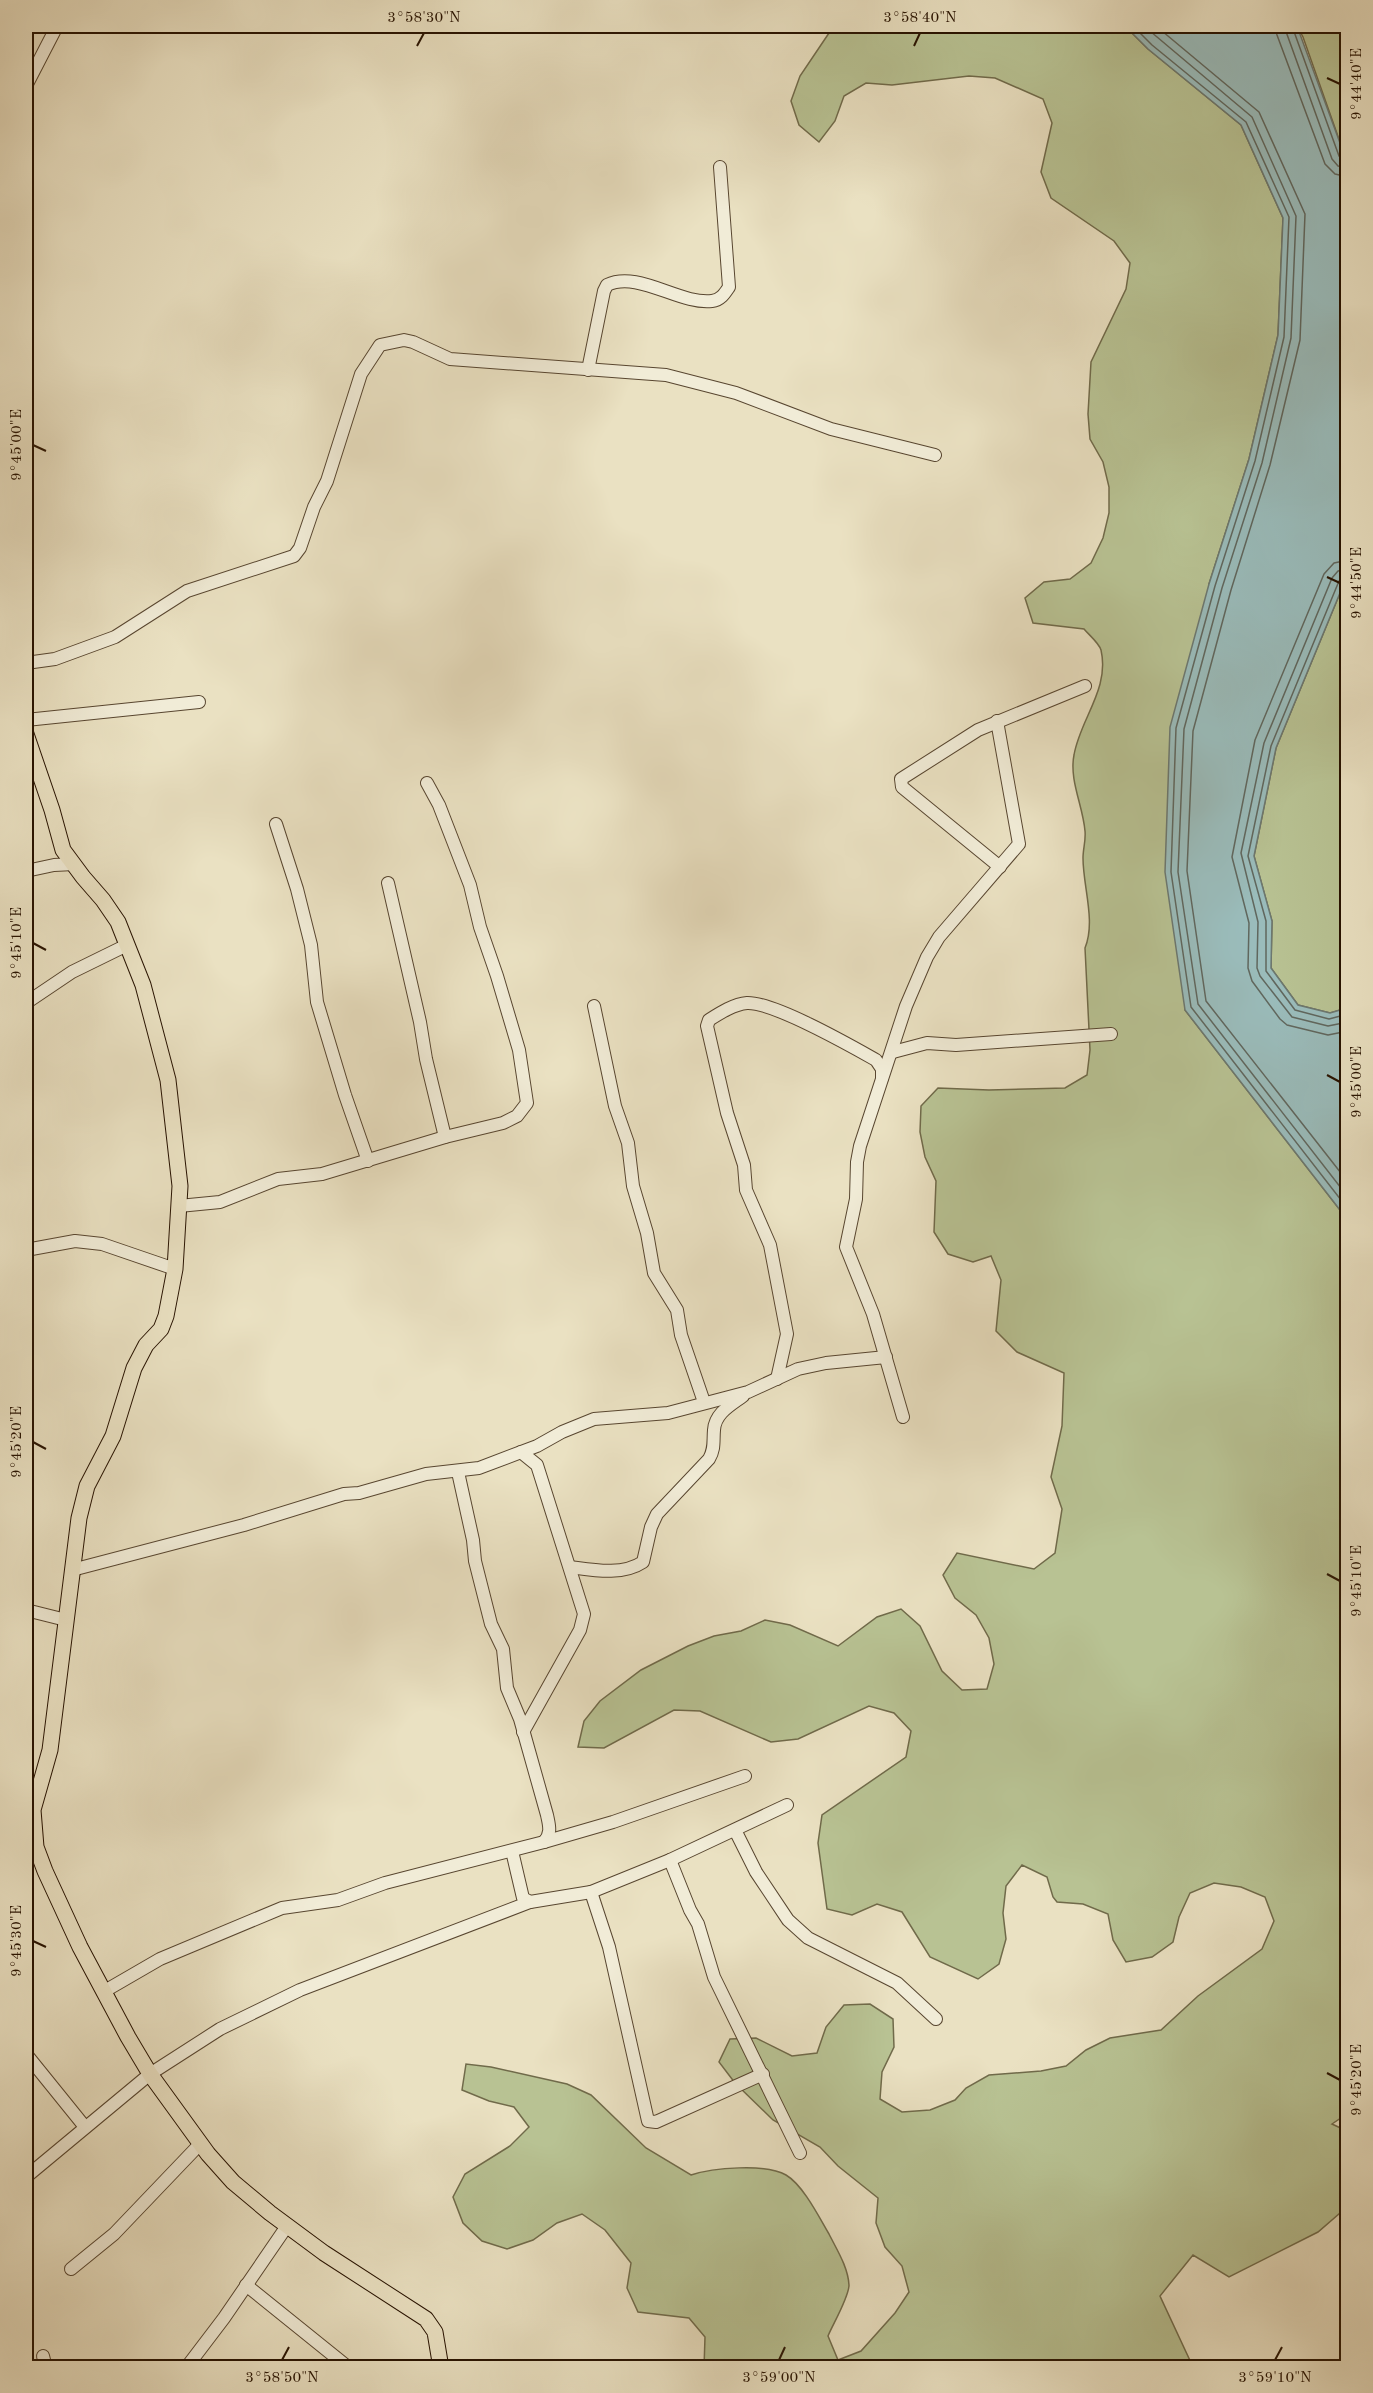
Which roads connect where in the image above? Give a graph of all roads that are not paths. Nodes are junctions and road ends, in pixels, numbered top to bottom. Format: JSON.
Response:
{"nodes":[{"id":1,"x":57,"y":26,"type":"edge"},
{"id":2,"x":26,"y":86,"type":"edge"},
{"id":3,"x":720,"y":167,"type":"dead end"},
{"id":4,"x":588,"y":370,"type":"junction"},
{"id":5,"x":934,"y":455,"type":"dead end"},
{"id":6,"x":26,"y":663,"type":"edge"},
{"id":7,"x":1085,"y":686,"type":"dead end"},
{"id":8,"x":199,"y":702,"type":"dead end"},
{"id":9,"x":26,"y":720,"type":"edge"},
{"id":10,"x":998,"y":721,"type":"junction"},
{"id":11,"x":26,"y":734,"type":"edge"},
{"id":12,"x":32,"y":773,"type":"edge"},
{"id":13,"x":427,"y":783,"type":"dead end"},
{"id":14,"x":276,"y":824,"type":"dead end"},
{"id":15,"x":74,"y":864,"type":"junction"},
{"id":16,"x":1000,"y":867,"type":"junction"},
{"id":17,"x":26,"y":871,"type":"edge"},
{"id":18,"x":388,"y":883,"type":"dead end"},
{"id":19,"x":127,"y":945,"type":"junction"},
{"id":20,"x":26,"y":1003,"type":"edge"},
{"id":21,"x":594,"y":1006,"type":"dead end"},
{"id":22,"x":1111,"y":1034,"type":"dead end"},
{"id":23,"x":892,"y":1052,"type":"junction"},
{"id":24,"x":882,"y":1079,"type":"junction"},
{"id":25,"x":445,"y":1137,"type":"junction"},
{"id":26,"x":368,"y":1161,"type":"junction"},
{"id":27,"x":179,"y":1206,"type":"junction"},
{"id":28,"x":26,"y":1250,"type":"edge"},
{"id":29,"x":175,"y":1269,"type":"junction"},
{"id":30,"x":886,"y":1357,"type":"junction"},
{"id":31,"x":777,"y":1379,"type":"junction"},
{"id":32,"x":748,"y":1392,"type":"junction"},
{"id":33,"x":704,"y":1402,"type":"junction"},
{"id":34,"x":903,"y":1417,"type":"dead end"},
{"id":35,"x":520,"y":1452,"type":"junction"},
{"id":36,"x":458,"y":1472,"type":"junction"},
{"id":37,"x":570,"y":1567,"type":"junction"},
{"id":38,"x":72,"y":1570,"type":"junction"},
{"id":39,"x":26,"y":1610,"type":"edge"},
{"id":40,"x":66,"y":1620,"type":"junction"},
{"id":41,"x":523,"y":1732,"type":"junction"},
{"id":42,"x":745,"y":1776,"type":"dead end"},
{"id":43,"x":787,"y":1805,"type":"dead end"},
{"id":44,"x":30,"y":1826,"type":"edge"},
{"id":45,"x":735,"y":1830,"type":"junction"},
{"id":46,"x":544,"y":1842,"type":"junction"},
{"id":47,"x":512,"y":1851,"type":"junction"},
{"id":48,"x":670,"y":1860,"type":"junction"},
{"id":49,"x":591,"y":1892,"type":"junction"},
{"id":50,"x":530,"y":1902,"type":"junction"},
{"id":51,"x":103,"y":1992,"type":"junction"},
{"id":52,"x":936,"y":2019,"type":"dead end"},
{"id":53,"x":26,"y":2054,"type":"edge"},
{"id":54,"x":150,"y":2074,"type":"junction"},
{"id":55,"x":764,"y":2074,"type":"junction"},
{"id":56,"x":85,"y":2127,"type":"junction"},
{"id":57,"x":200,"y":2144,"type":"junction"},
{"id":58,"x":800,"y":2153,"type":"dead end"},
{"id":59,"x":26,"y":2177,"type":"edge"},
{"id":60,"x":287,"y":2226,"type":"junction"},
{"id":61,"x":71,"y":2269,"type":"dead end"},
{"id":62,"x":246,"y":2285,"type":"junction"},
{"id":63,"x":186,"y":2367,"type":"edge"},
{"id":64,"x":350,"y":2367,"type":"edge"},
{"id":65,"x":441,"y":2367,"type":"edge"}],
"edges":[{"from":1,"to":2,"type":"street"},
{"from":3,"to":4,"type":"street"},
{"from":4,"to":5,"type":"street"},
{"from":4,"to":6,"type":"street"},
{"from":7,"to":10,"type":"street"},
{"from":8,"to":9,"type":"street"},
{"from":10,"to":16,"type":"street"},
{"from":10,"to":16,"type":"street"},
{"from":11,"to":12,"type":"main road"},
{"from":12,"to":15,"type":"main road"},
{"from":13,"to":25,"type":"street"},
{"from":14,"to":26,"type":"street"},
{"from":15,"to":17,"type":"street"},
{"from":15,"to":19,"type":"main road"},
{"from":16,"to":23,"type":"street"},
{"from":18,"to":25,"type":"street"},
{"from":19,"to":20,"type":"street"},
{"from":19,"to":27,"type":"main road"},
{"from":21,"to":33,"type":"street"},
{"from":22,"to":23,"type":"street"},
{"from":23,"to":24,"type":"street"},
{"from":24,"to":30,"type":"street"},
{"from":24,"to":31,"type":"street"},
{"from":25,"to":26,"type":"street"},
{"from":26,"to":27,"type":"street"},
{"from":27,"to":29,"type":"main road"},
{"from":28,"to":29,"type":"street"},
{"from":29,"to":38,"type":"main road"},
{"from":30,"to":31,"type":"street"},
{"from":30,"to":34,"type":"street"},
{"from":31,"to":32,"type":"street"},
{"from":32,"to":33,"type":"street"},
{"from":32,"to":37,"type":"street"},
{"from":33,"to":35,"type":"street"},
{"from":35,"to":36,"type":"street"},
{"from":35,"to":37,"type":"street"},
{"from":36,"to":38,"type":"street"},
{"from":36,"to":41,"type":"street"},
{"from":37,"to":41,"type":"street"},
{"from":38,"to":40,"type":"main road"},
{"from":39,"to":40,"type":"street"},
{"from":40,"to":44,"type":"main road"},
{"from":41,"to":46,"type":"street"},
{"from":42,"to":46,"type":"street"},
{"from":43,"to":45,"type":"street"},
{"from":44,"to":51,"type":"main road"},
{"from":45,"to":48,"type":"street"},
{"from":45,"to":52,"type":"street"},
{"from":46,"to":47,"type":"street"},
{"from":47,"to":50,"type":"street"},
{"from":47,"to":51,"type":"street"},
{"from":48,"to":49,"type":"street"},
{"from":48,"to":55,"type":"street"},
{"from":49,"to":50,"type":"street"},
{"from":49,"to":55,"type":"street"},
{"from":50,"to":54,"type":"street"},
{"from":51,"to":54,"type":"main road"},
{"from":53,"to":56,"type":"street"},
{"from":54,"to":56,"type":"street"},
{"from":54,"to":57,"type":"main road"},
{"from":55,"to":58,"type":"street"},
{"from":56,"to":59,"type":"street"},
{"from":57,"to":60,"type":"main road"},
{"from":57,"to":61,"type":"street"},
{"from":60,"to":62,"type":"street"},
{"from":60,"to":65,"type":"main road"},
{"from":62,"to":63,"type":"street"},
{"from":62,"to":64,"type":"street"}]}
